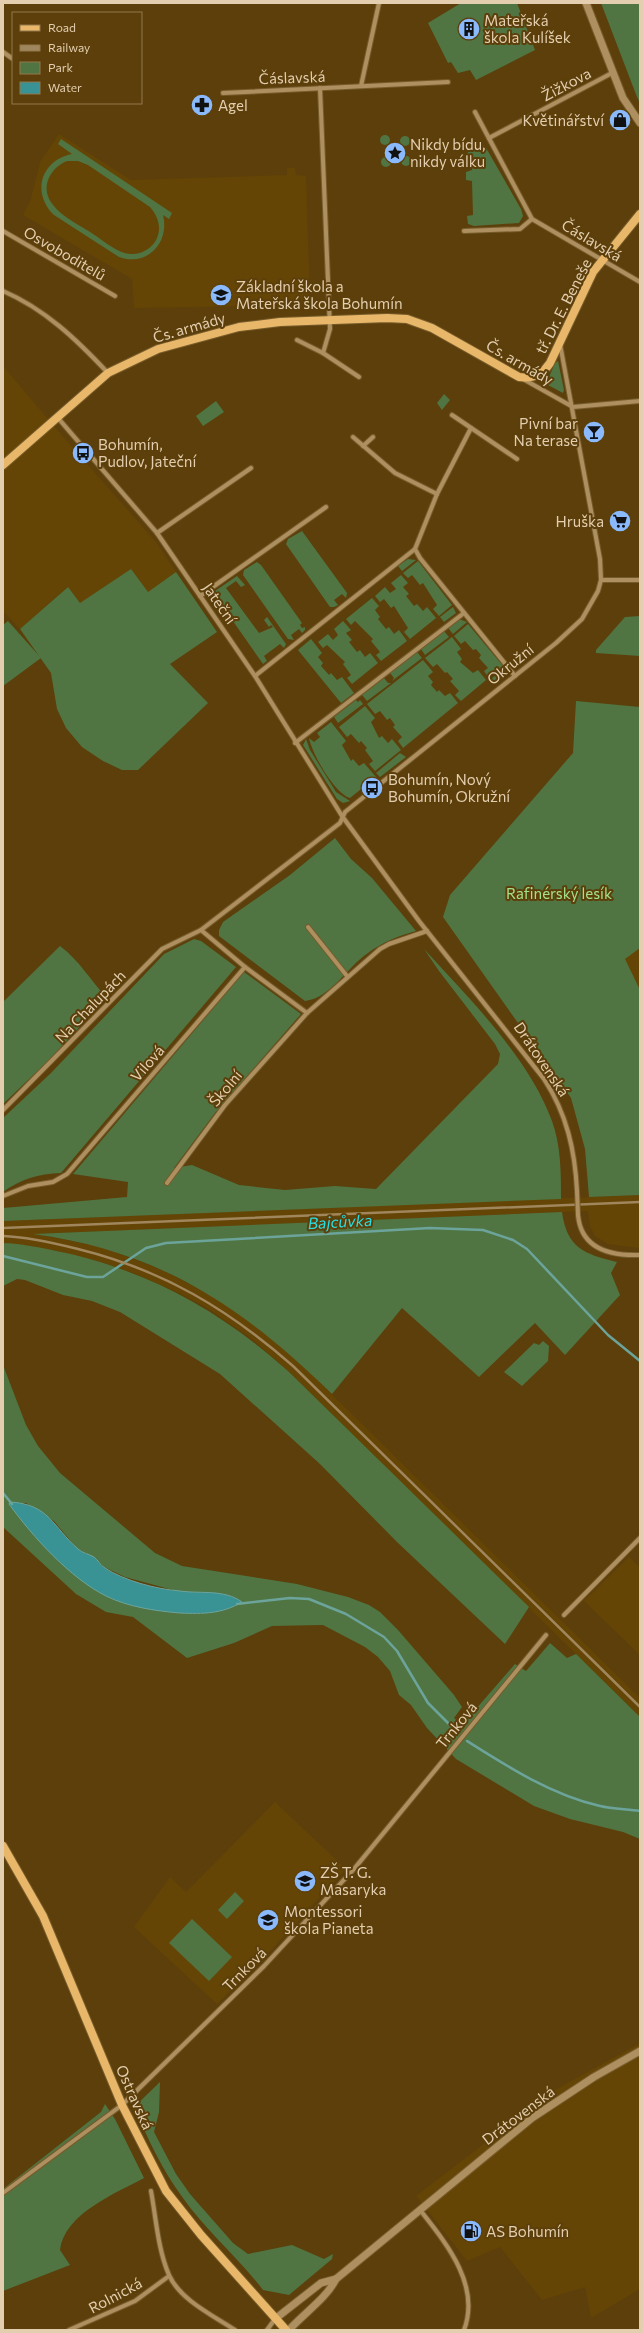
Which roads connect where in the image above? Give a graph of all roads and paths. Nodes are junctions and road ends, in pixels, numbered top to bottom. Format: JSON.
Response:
{"nodes":[{"id":1,"x":379,"y":3,"type":"edge"},
{"id":2,"x":586,"y":3,"type":"edge"},
{"id":3,"x":3,"y":52,"type":"edge"},
{"id":4,"x":12,"y":58,"type":"edge"},
{"id":5,"x":612,"y":73,"type":"junction"},
{"id":6,"x":448,"y":82,"type":"dead end"},
{"id":7,"x":361,"y":86,"type":"junction"},
{"id":8,"x":320,"y":88,"type":"junction"},
{"id":9,"x":223,"y":93,"type":"dead end"},
{"id":10,"x":475,"y":112,"type":"dead end"},
{"id":11,"x":640,"y":123,"type":"edge"},
{"id":12,"x":489,"y":138,"type":"junction"},
{"id":13,"x":640,"y":214,"type":"edge"},
{"id":14,"x":532,"y":219,"type":"junction"},
{"id":15,"x":3,"y":230,"type":"edge"},
{"id":16,"x":464,"y":231,"type":"dead end"},
{"id":17,"x":601,"y":260,"type":"junction"},
{"id":18,"x":640,"y":282,"type":"edge"},
{"id":19,"x":3,"y":291,"type":"edge"},
{"id":20,"x":116,"y":296,"type":"dead end"},
{"id":21,"x":329,"y":320,"type":"junction"},
{"id":22,"x":297,"y":340,"type":"dead end"},
{"id":23,"x":560,"y":343,"type":"junction"},
{"id":24,"x":323,"y":353,"type":"junction"},
{"id":25,"x":108,"y":373,"type":"junction"},
{"id":26,"x":359,"y":377,"type":"dead end"},
{"id":27,"x":519,"y":377,"type":"junction"},
{"id":28,"x":640,"y":401,"type":"edge"},
{"id":29,"x":573,"y":407,"type":"junction"},
{"id":30,"x":452,"y":415,"type":"dead end"},
{"id":31,"x":58,"y":418,"type":"junction"},
{"id":32,"x":471,"y":428,"type":"junction"},
{"id":33,"x":353,"y":437,"type":"dead end"},
{"id":34,"x":373,"y":437,"type":"dead end"},
{"id":35,"x":363,"y":446,"type":"junction"},
{"id":36,"x":517,"y":459,"type":"dead end"},
{"id":37,"x":3,"y":465,"type":"edge"},
{"id":38,"x":250,"y":468,"type":"dead end"},
{"id":39,"x":437,"y":494,"type":"junction"},
{"id":40,"x":326,"y":507,"type":"dead end"},
{"id":41,"x":157,"y":534,"type":"junction"},
{"id":42,"x":415,"y":549,"type":"junction"},
{"id":43,"x":601,"y":580,"type":"junction"},
{"id":44,"x":640,"y":580,"type":"edge"},
{"id":45,"x":200,"y":596,"type":"junction"},
{"id":46,"x":464,"y":613,"type":"junction"},
{"id":47,"x":255,"y":676,"type":"junction"},
{"id":48,"x":515,"y":676,"type":"junction"},
{"id":49,"x":295,"y":743,"type":"junction"},
{"id":50,"x":342,"y":816,"type":"junction"},
{"id":51,"x":308,"y":927,"type":"dead end"},
{"id":52,"x":201,"y":930,"type":"junction"},
{"id":53,"x":427,"y":931,"type":"junction"},
{"id":54,"x":244,"y":967,"type":"junction"},
{"id":55,"x":347,"y":976,"type":"junction"},
{"id":56,"x":306,"y":1013,"type":"junction"},
{"id":57,"x":3,"y":1110,"type":"edge"},
{"id":58,"x":166,"y":1183,"type":"dead end"},
{"id":59,"x":3,"y":1196,"type":"edge"},
{"id":60,"x":640,"y":1255,"type":"edge"},
{"id":61,"x":640,"y":1538,"type":"edge"},
{"id":62,"x":564,"y":1615,"type":"dead end"},
{"id":63,"x":546,"y":1635,"type":"dead end"},
{"id":64,"x":3,"y":1846,"type":"edge"},
{"id":65,"x":640,"y":2051,"type":"edge"},
{"id":66,"x":122,"y":2105,"type":"junction"},
{"id":67,"x":151,"y":2191,"type":"dead end"},
{"id":68,"x":3,"y":2193,"type":"edge"},
{"id":69,"x":420,"y":2210,"type":"junction"},
{"id":70,"x":169,"y":2276,"type":"junction"},
{"id":71,"x":336,"y":2279,"type":"junction"},
{"id":72,"x":275,"y":2319,"type":"junction"},
{"id":73,"x":69,"y":2330,"type":"edge"},
{"id":74,"x":235,"y":2330,"type":"edge"},
{"id":75,"x":267,"y":2330,"type":"edge"},
{"id":76,"x":286,"y":2330,"type":"edge"},
{"id":77,"x":289,"y":2330,"type":"edge"},
{"id":78,"x":464,"y":2330,"type":"edge"}],
"edges":[{"from":1,"to":7,"type":"street"},
{"from":2,"to":5,"type":"street"},
{"from":3,"to":4,"type":"street"},
{"from":5,"to":11,"type":"street"},
{"from":5,"to":12,"type":"street","name":"Žižkova"},
{"from":6,"to":7,"type":"street","name":"Čáslavská"},
{"from":7,"to":8,"type":"street","name":"Čáslavská"},
{"from":8,"to":9,"type":"street","name":"Čáslavská"},
{"from":8,"to":21,"type":"street"},
{"from":10,"to":12,"type":"street"},
{"from":12,"to":14,"type":"street"},
{"from":13,"to":17,"type":"main road","name":"tř. Dr. E. Beneše"},
{"from":14,"to":16,"type":"street"},
{"from":14,"to":17,"type":"street","name":"Čáslavská"},
{"from":15,"to":20,"type":"street","name":"Osvoboditelů"},
{"from":17,"to":18,"type":"street","name":"Čáslavská"},
{"from":17,"to":23,"type":"main road","name":"tř. Dr. E. Beneše"},
{"from":19,"to":25,"type":"street"},
{"from":21,"to":24,"type":"street"},
{"from":21,"to":25,"type":"main road","name":"Čs. armády"},
{"from":21,"to":27,"type":"main road","name":"Čs. armády"},
{"from":22,"to":24,"type":"street"},
{"from":23,"to":27,"type":"main road","name":"tř. Dr. E. Beneše"},
{"from":23,"to":29,"type":"street","name":"Okružní"},
{"from":24,"to":26,"type":"street"},
{"from":25,"to":31,"type":"main road","name":"Čs. armády"},
{"from":27,"to":29,"type":"street","name":"Čs. armády"},
{"from":28,"to":29,"type":"street"},
{"from":29,"to":43,"type":"street","name":"Okružní"},
{"from":30,"to":32,"type":"street"},
{"from":31,"to":37,"type":"main road","name":"Čs. armády"},
{"from":31,"to":41,"type":"street","name":"Jateční"},
{"from":32,"to":36,"type":"street"},
{"from":32,"to":39,"type":"street"},
{"from":33,"to":35,"type":"street"},
{"from":34,"to":35,"type":"street"},
{"from":35,"to":39,"type":"street"},
{"from":38,"to":41,"type":"street"},
{"from":39,"to":42,"type":"street"},
{"from":40,"to":45,"type":"street"},
{"from":41,"to":45,"type":"street","name":"Jateční"},
{"from":42,"to":46,"type":"street"},
{"from":42,"to":47,"type":"street"},
{"from":43,"to":44,"type":"street"},
{"from":43,"to":48,"type":"street","name":"Okružní"},
{"from":45,"to":47,"type":"street","name":"Jateční"},
{"from":46,"to":48,"type":"street"},
{"from":46,"to":49,"type":"street"},
{"from":47,"to":49,"type":"street","name":"Jateční"},
{"from":48,"to":50,"type":"street","name":"Okružní"},
{"from":49,"to":50,"type":"street","name":"Jateční"},
{"from":50,"to":52,"type":"street","name":"Na Chalupách"},
{"from":50,"to":53,"type":"street"},
{"from":51,"to":55,"type":"street"},
{"from":52,"to":54,"type":"street"},
{"from":52,"to":57,"type":"street","name":"Na Chalupách"},
{"from":53,"to":55,"type":"street","name":"Školní"},
{"from":53,"to":60,"type":"street","name":"Drátovenská","bridge":true},
{"from":54,"to":56,"type":"street"},
{"from":54,"to":59,"type":"street","name":"Vilová"},
{"from":55,"to":56,"type":"street","name":"Školní"},
{"from":56,"to":58,"type":"street","name":"Školní"},
{"from":61,"to":62,"type":"street"},
{"from":63,"to":66,"type":"street","name":"Trnková"},
{"from":64,"to":66,"type":"main road","name":"Ostravská"},
{"from":65,"to":69,"type":"street","name":"Drátovenská"},
{"from":66,"to":68,"type":"street","name":"Trnková"},
{"from":66,"to":72,"type":"main road","name":"Ostravská"},
{"from":67,"to":70,"type":"street"},
{"from":69,"to":71,"type":"street","name":"Drátovenská"},
{"from":69,"to":78,"type":"street"},
{"from":70,"to":73,"type":"street","name":"Rolnická"},
{"from":70,"to":74,"type":"street"},
{"from":71,"to":72,"type":"street","name":"Drátovenská"},
{"from":71,"to":77,"type":"street","name":"Drátovenská"},
{"from":72,"to":75,"type":"street"},
{"from":72,"to":76,"type":"main road","name":"Ostravská"}]}
